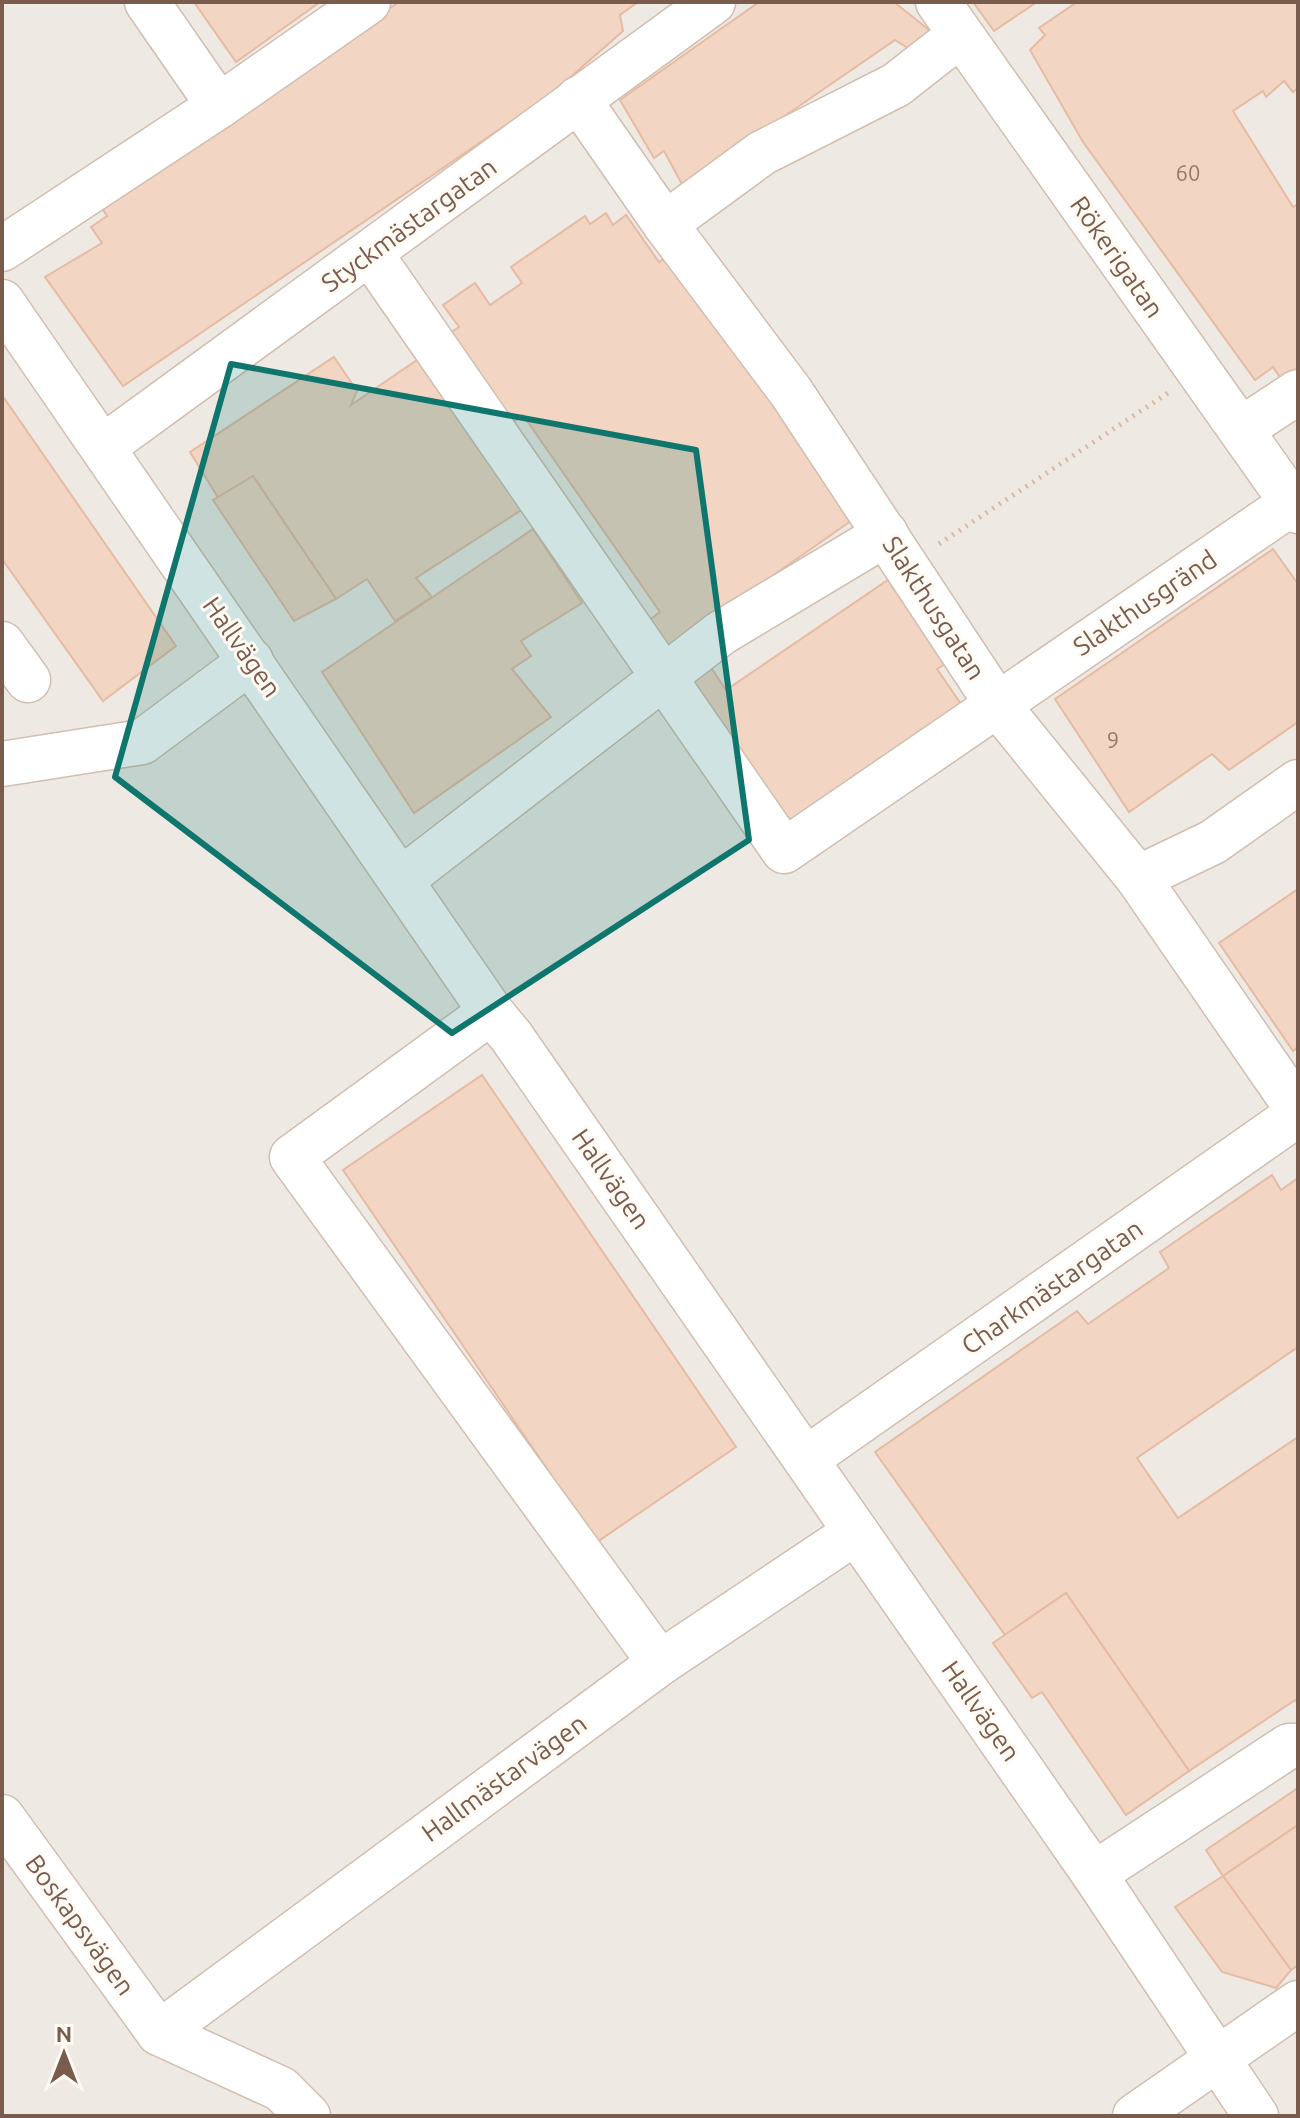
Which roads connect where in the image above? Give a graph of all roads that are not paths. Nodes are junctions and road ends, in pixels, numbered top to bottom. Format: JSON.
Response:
{"nodes":[{"id":1,"x":147,"y":2,"type":"edge"},
{"id":2,"x":368,"y":2,"type":"edge"},
{"id":3,"x":713,"y":2,"type":"edge"},
{"id":4,"x":949,"y":19,"type":"edge"},
{"id":5,"x":578,"y":99,"type":"junction"},
{"id":6,"x":219,"y":106,"type":"junction"},
{"id":7,"x":665,"y":224,"type":"junction"},
{"id":8,"x":2,"y":249,"type":"edge"},
{"id":9,"x":370,"y":253,"type":"junction"},
{"id":10,"x":2,"y":302,"type":"edge"},
{"id":11,"x":1298,"y":392,"type":"edge"},
{"id":12,"x":1243,"y":428,"type":"junction"},
{"id":13,"x":103,"y":447,"type":"junction"},
{"id":14,"x":1295,"y":507,"type":"edge"},
{"id":15,"x":897,"y":549,"type":"junction"},
{"id":16,"x":2,"y":644,"type":"edge"},
{"id":17,"x":251,"y":661,"type":"junction"},
{"id":18,"x":661,"y":678,"type":"junction"},
{"id":19,"x":28,"y":680,"type":"dead end"},
{"id":20,"x":997,"y":704,"type":"junction"},
{"id":21,"x":2,"y":764,"type":"edge"},
{"id":22,"x":1298,"y":782,"type":"edge"},
{"id":23,"x":1138,"y":878,"type":"junction"},
{"id":24,"x":402,"y":879,"type":"junction"},
{"id":25,"x":491,"y":1012,"type":"junction"},
{"id":26,"x":1298,"y":1112,"type":"edge"},
{"id":27,"x":806,"y":1459,"type":"junction"},
{"id":28,"x":856,"y":1532,"type":"junction"},
{"id":29,"x":660,"y":1663,"type":"junction"},
{"id":30,"x":1298,"y":1746,"type":"edge"},
{"id":31,"x":2,"y":1817,"type":"edge"},
{"id":32,"x":1094,"y":1874,"type":"junction"},
{"id":33,"x":1298,"y":2003,"type":"edge"},
{"id":34,"x":159,"y":2033,"type":"junction"},
{"id":35,"x":1218,"y":2058,"type":"junction"},
{"id":36,"x":308,"y":2116,"type":"edge"},
{"id":37,"x":1135,"y":2116,"type":"edge"},
{"id":38,"x":1256,"y":2116,"type":"edge"}],
"edges":[{"from":1,"to":6,"type":"street"},
{"from":2,"to":6,"type":"street"},
{"from":3,"to":5,"type":"street","name":"Styckmästargatan"},
{"from":4,"to":7,"type":"street"},
{"from":4,"to":12,"type":"street","name":"Rökerigatan"},
{"from":5,"to":7,"type":"street","name":"Slakthusgatan"},
{"from":5,"to":9,"type":"street","name":"Styckmästargatan"},
{"from":6,"to":8,"type":"street"},
{"from":7,"to":15,"type":"street","name":"Slakthusgatan"},
{"from":9,"to":13,"type":"street","name":"Styckmästargatan"},
{"from":9,"to":18,"type":"street"},
{"from":10,"to":13,"type":"street","name":"Hallvägen"},
{"from":11,"to":12,"type":"street"},
{"from":12,"to":14,"type":"street","name":"Rökerigatan"},
{"from":13,"to":17,"type":"street","name":"Hallvägen"},
{"from":14,"to":20,"type":"street","name":"Slakthusgränd"},
{"from":15,"to":18,"type":"street"},
{"from":15,"to":20,"type":"street","name":"Slakthusgatan"},
{"from":16,"to":19,"type":"street"},
{"from":17,"to":21,"type":"street"},
{"from":17,"to":24,"type":"street","name":"Hallvägen"},
{"from":18,"to":20,"type":"street","name":"Slakthusgränd"},
{"from":18,"to":24,"type":"street"},
{"from":20,"to":23,"type":"street","name":"Slakthusgatan"},
{"from":22,"to":23,"type":"street"},
{"from":23,"to":26,"type":"street","name":"Slakthusgatan"},
{"from":24,"to":25,"type":"street","name":"Hallvägen"},
{"from":25,"to":27,"type":"street","name":"Hallvägen"},
{"from":25,"to":29,"type":"street"},
{"from":26,"to":27,"type":"street","name":"Charkmästargatan"},
{"from":27,"to":28,"type":"street","name":"Hallvägen"},
{"from":28,"to":29,"type":"street","name":"Hallmästarvägen"},
{"from":28,"to":32,"type":"street","name":"Hallvägen"},
{"from":29,"to":34,"type":"street","name":"Hallmästarvägen"},
{"from":30,"to":32,"type":"street"},
{"from":31,"to":34,"type":"street","name":"Boskapsvägen"},
{"from":32,"to":35,"type":"street","name":"Hallvägen"},
{"from":33,"to":35,"type":"street"},
{"from":34,"to":36,"type":"street"},
{"from":35,"to":37,"type":"street"},
{"from":35,"to":38,"type":"street","name":"Hallvägen"}]}
